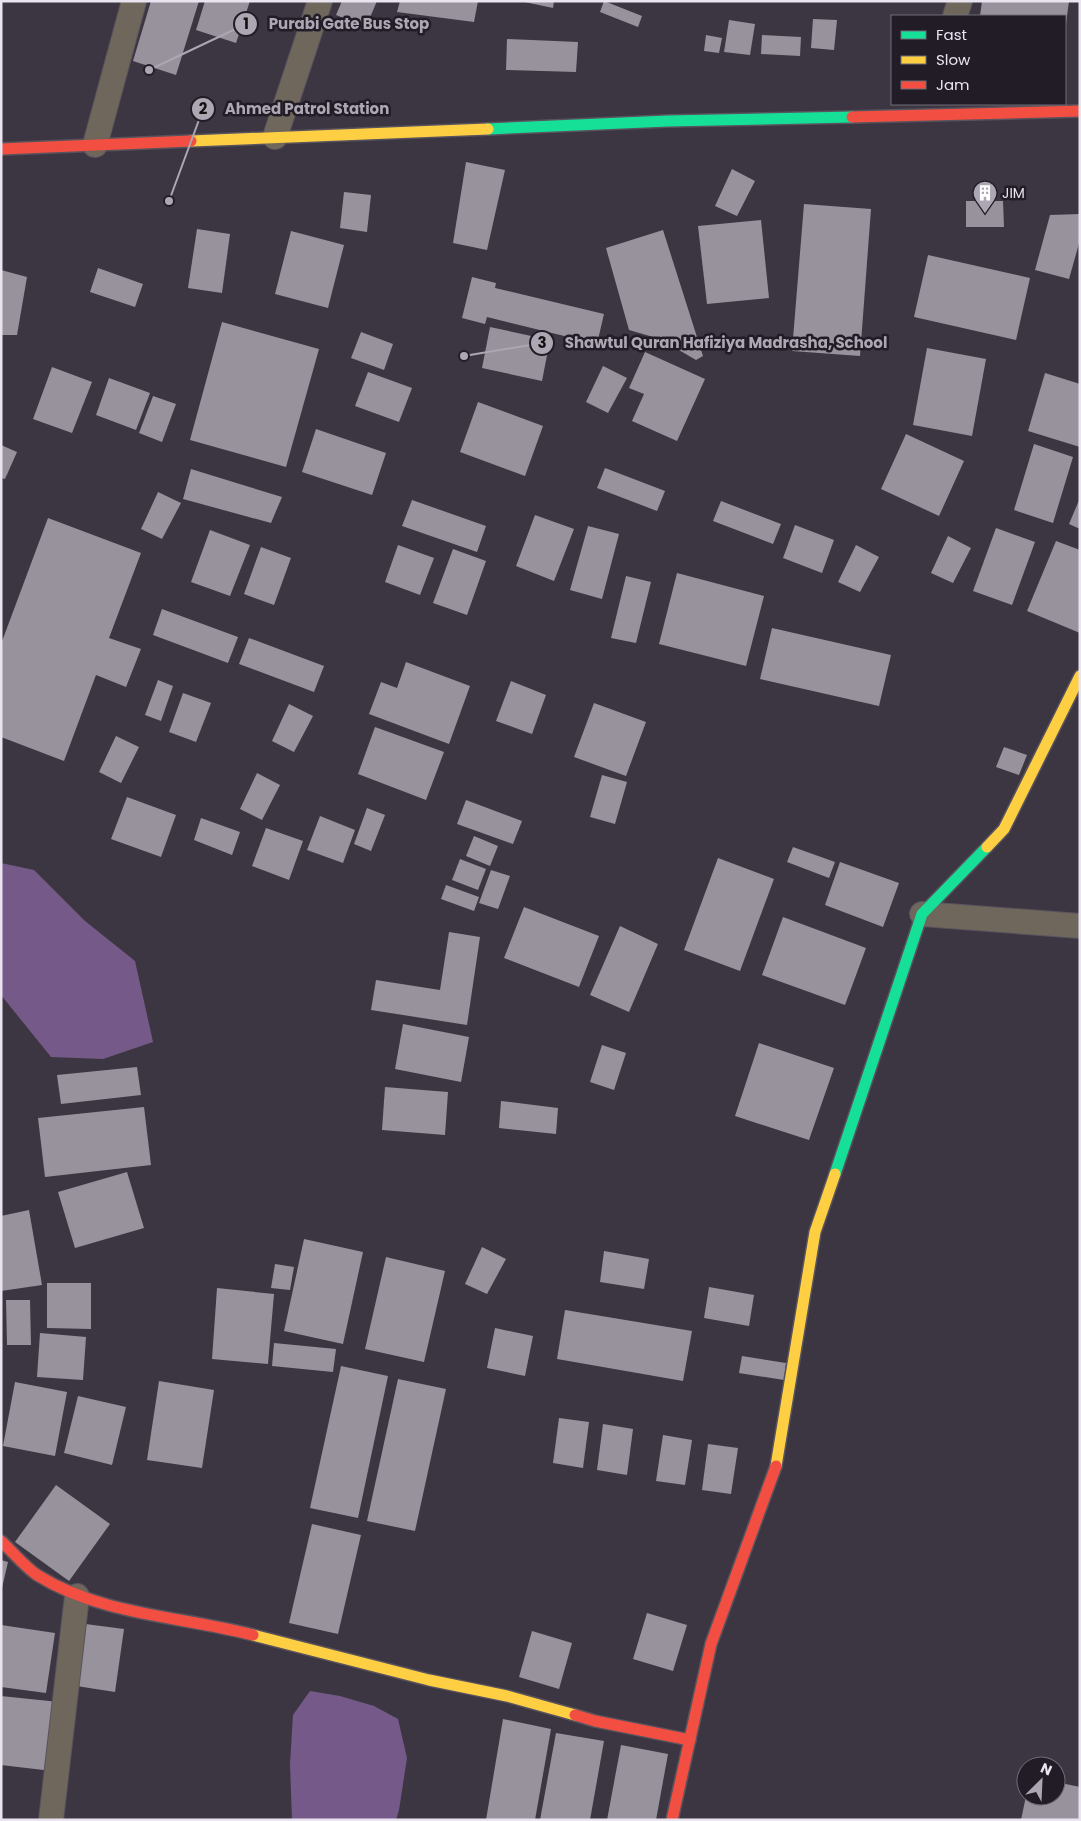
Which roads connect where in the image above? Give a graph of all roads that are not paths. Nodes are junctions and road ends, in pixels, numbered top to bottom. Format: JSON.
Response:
{"nodes":[{"id":1,"x":134,"y":1,"type":"edge"},
{"id":2,"x":320,"y":1,"type":"edge"},
{"id":3,"x":960,"y":1,"type":"edge"},
{"id":4,"x":955,"y":15,"type":"edge"},
{"id":5,"x":928,"y":109,"type":"edge"},
{"id":6,"x":1080,"y":111,"type":"edge"},
{"id":7,"x":275,"y":138,"type":"junction"},
{"id":8,"x":95,"y":145,"type":"junction"},
{"id":9,"x":1,"y":149,"type":"edge"},
{"id":10,"x":1080,"y":676,"type":"edge"},
{"id":11,"x":922,"y":914,"type":"junction"},
{"id":12,"x":1080,"y":926,"type":"edge"},
{"id":13,"x":1,"y":1541,"type":"edge"},
{"id":14,"x":77,"y":1596,"type":"junction"},
{"id":15,"x":690,"y":1740,"type":"junction"},
{"id":16,"x":52,"y":1820,"type":"edge"},
{"id":17,"x":672,"y":1820,"type":"edge"}],
"edges":[{"from":1,"to":8,"type":"street"},
{"from":2,"to":7,"type":"street"},
{"from":3,"to":4,"type":"street"},
{"from":5,"to":6,"type":"main road"},
{"from":5,"to":7,"type":"main road"},
{"from":7,"to":8,"type":"main road"},
{"from":8,"to":9,"type":"main road"},
{"from":10,"to":11,"type":"main road"},
{"from":11,"to":12,"type":"street"},
{"from":11,"to":15,"type":"main road"},
{"from":13,"to":14,"type":"main road"},
{"from":14,"to":15,"type":"main road"},
{"from":14,"to":16,"type":"street"},
{"from":15,"to":17,"type":"main road"}]}
